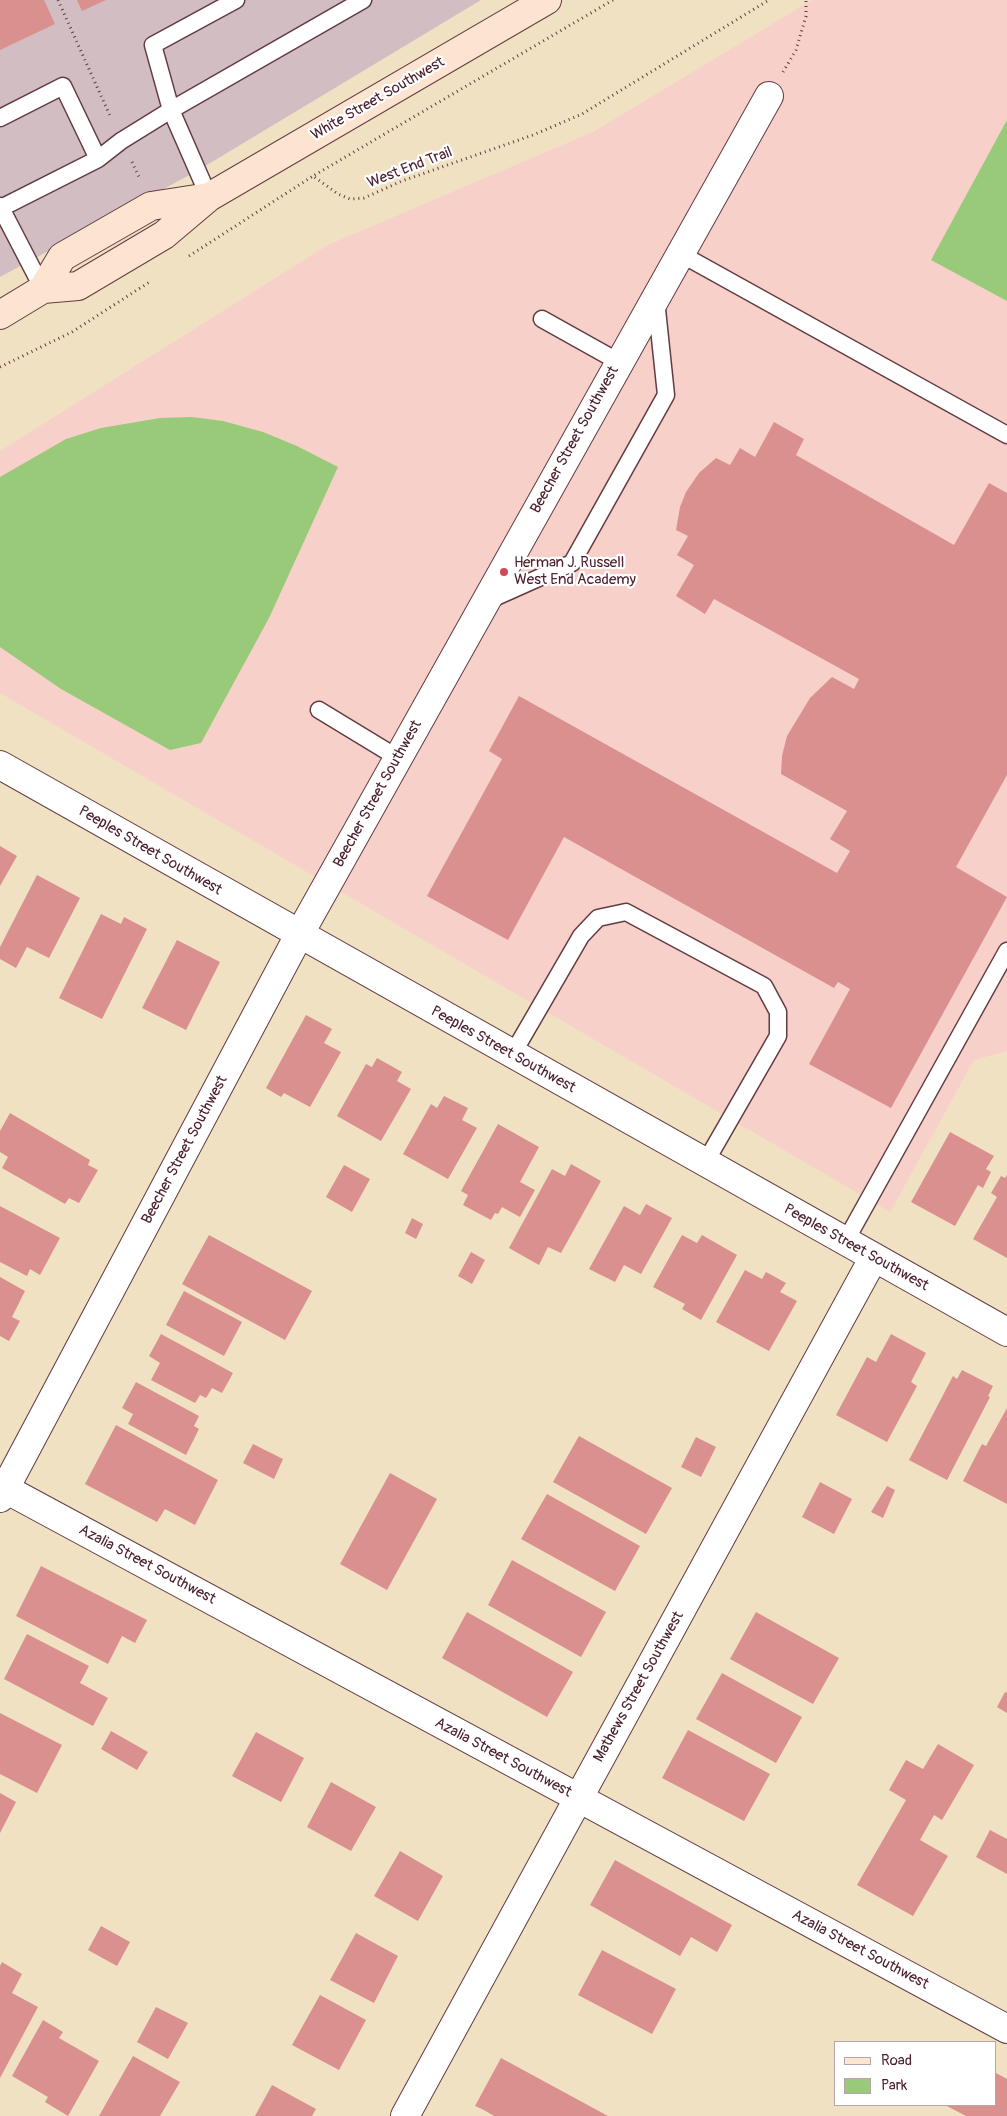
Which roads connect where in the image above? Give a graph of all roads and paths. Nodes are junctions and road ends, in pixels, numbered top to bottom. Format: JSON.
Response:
{"nodes":[{"id":1,"x":236,"y":0,"type":"edge"},
{"id":2,"x":363,"y":0,"type":"edge"},
{"id":3,"x":547,"y":0,"type":"edge"},
{"id":4,"x":613,"y":0,"type":"edge"},
{"id":5,"x":768,"y":0,"type":"edge"},
{"id":6,"x":806,"y":0,"type":"edge"},
{"id":7,"x":768,"y":96,"type":"joint"},
{"id":8,"x":171,"y":110,"type":"junction"},
{"id":9,"x":0,"y":118,"type":"edge"},
{"id":10,"x":98,"y":159,"type":"junction"},
{"id":11,"x":210,"y":197,"type":"junction"},
{"id":12,"x":0,"y":207,"type":"edge"},
{"id":13,"x":680,"y":253,"type":"junction"},
{"id":14,"x":43,"y":289,"type":"junction"},
{"id":15,"x":656,"y":296,"type":"junction"},
{"id":16,"x":0,"y":315,"type":"edge"},
{"id":17,"x":542,"y":319,"type":"dead end"},
{"id":18,"x":619,"y":362,"type":"junction"},
{"id":19,"x":1007,"y":435,"type":"edge"},
{"id":20,"x":485,"y":602,"type":"junction"},
{"id":21,"x":319,"y":710,"type":"dead end"},
{"id":22,"x":398,"y":758,"type":"junction"},
{"id":23,"x":0,"y":765,"type":"edge"},
{"id":24,"x":299,"y":935,"type":"junction"},
{"id":25,"x":1007,"y":951,"type":"edge"},
{"id":26,"x":512,"y":1055,"type":"junction"},
{"id":27,"x":705,"y":1163,"type":"junction"},
{"id":28,"x":846,"y":1242,"type":"junction"},
{"id":29,"x":874,"y":1257,"type":"junction"},
{"id":30,"x":1007,"y":1332,"type":"edge"},
{"id":31,"x":2,"y":1491,"type":"edge"},
{"id":32,"x":578,"y":1798,"type":"junction"},
{"id":33,"x":1007,"y":2029,"type":"edge"},
{"id":34,"x":405,"y":2116,"type":"edge"}],
"edges":[{"from":1,"to":8,"type":"lane"},
{"from":2,"to":8,"type":"lane"},
{"from":3,"to":11,"type":"street","name":"White Street Southwest"},
{"from":4,"to":5,"type":"path","name":"West End Trail"},
{"from":6,"to":7,"type":"path"},
{"from":7,"to":13,"type":"street","name":"Beecher Street Southwest"},
{"from":8,"to":10,"type":"lane"},
{"from":8,"to":11,"type":"lane"},
{"from":9,"to":10,"type":"lane"},
{"from":10,"to":12,"type":"lane"},
{"from":11,"to":14,"type":"street","name":"White Street Southwest"},
{"from":12,"to":14,"type":"lane"},
{"from":13,"to":15,"type":"street","name":"Beecher Street Southwest"},
{"from":13,"to":19,"type":"lane"},
{"from":14,"to":16,"type":"street","name":"White Street Southwest"},
{"from":15,"to":18,"type":"street","name":"Beecher Street Southwest"},
{"from":15,"to":20,"type":"lane"},
{"from":17,"to":18,"type":"lane"},
{"from":18,"to":20,"type":"street","name":"Beecher Street Southwest"},
{"from":20,"to":22,"type":"street","name":"Beecher Street Southwest"},
{"from":21,"to":22,"type":"lane"},
{"from":22,"to":24,"type":"street","name":"Beecher Street Southwest"},
{"from":23,"to":24,"type":"street","name":"Peeples Street Southwest"},
{"from":24,"to":26,"type":"street","name":"Peeples Street Southwest"},
{"from":24,"to":31,"type":"street","name":"Beecher Street Southwest"},
{"from":25,"to":28,"type":"lane"},
{"from":26,"to":27,"type":"street","name":"Peeples Street Southwest"},
{"from":26,"to":27,"type":"lane"},
{"from":27,"to":28,"type":"street","name":"Peeples Street Southwest"},
{"from":28,"to":29,"type":"street","name":"Peeples Street Southwest"},
{"from":29,"to":30,"type":"street","name":"Peeples Street Southwest"},
{"from":29,"to":32,"type":"street","name":"Mathews Street Southwest"},
{"from":31,"to":32,"type":"street","name":"Azalia Street Southwest"},
{"from":32,"to":33,"type":"street","name":"Azalia Street Southwest"},
{"from":32,"to":34,"type":"street","name":"Mathews Street Southwest"}]}
